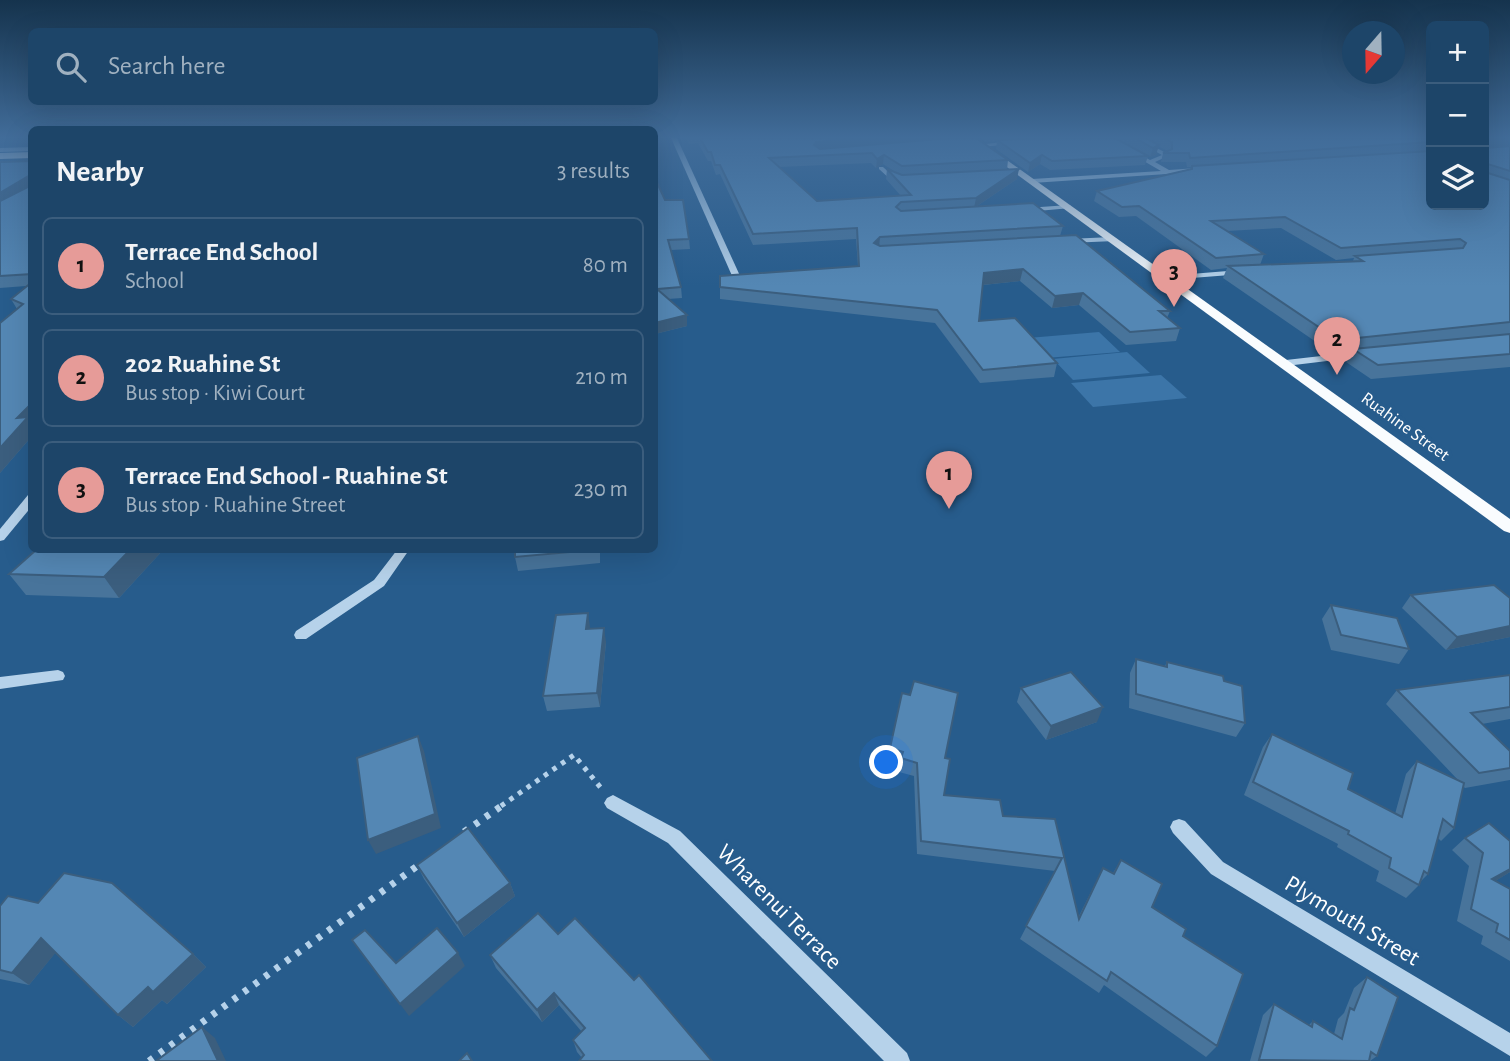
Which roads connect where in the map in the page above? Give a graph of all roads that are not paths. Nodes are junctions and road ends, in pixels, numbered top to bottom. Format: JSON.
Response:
{"nodes":[{"id":1,"x":696,"y":188,"type":"edge"},
{"id":2,"x":1041,"y":188,"type":"edge"},
{"id":3,"x":1069,"y":207,"type":"junction"},
{"id":4,"x":1016,"y":211,"type":"edge"},
{"id":5,"x":1112,"y":239,"type":"junction"},
{"id":6,"x":1055,"y":242,"type":"edge"},
{"id":7,"x":1252,"y":271,"type":"edge"},
{"id":8,"x":737,"y":278,"type":"edge"},
{"id":9,"x":1166,"y":278,"type":"junction"},
{"id":10,"x":1376,"y":353,"type":"edge"},
{"id":11,"x":1286,"y":363,"type":"junction"},
{"id":12,"x":28,"y":503,"type":"edge"},
{"id":13,"x":1510,"y":527,"type":"edge"},
{"id":14,"x":0,"y":537,"type":"edge"},
{"id":15,"x":401,"y":553,"type":"edge"},
{"id":16,"x":301,"y":635,"type":"dead end"},
{"id":17,"x":58,"y":676,"type":"dead end"},
{"id":18,"x":0,"y":683,"type":"edge"},
{"id":19,"x":613,"y":803,"type":"road end"},
{"id":20,"x":1179,"y":827,"type":"dead end"},
{"id":21,"x":1510,"y":1045,"type":"edge"},
{"id":22,"x":899,"y":1061,"type":"edge"}],
"edges":[{"from":1,"to":8,"type":"street"},
{"from":2,"to":3,"type":"main road","name":"Ruahine Street"},
{"from":3,"to":4,"type":"street"},
{"from":3,"to":5,"type":"main road","name":"Ruahine Street"},
{"from":5,"to":6,"type":"street"},
{"from":5,"to":9,"type":"main road","name":"Ruahine Street"},
{"from":7,"to":9,"type":"street"},
{"from":9,"to":11,"type":"main road","name":"Ruahine Street"},
{"from":10,"to":11,"type":"street"},
{"from":11,"to":13,"type":"main road","name":"Ruahine Street"},
{"from":12,"to":14,"type":"street"},
{"from":15,"to":16,"type":"street"},
{"from":17,"to":18,"type":"street"},
{"from":19,"to":22,"type":"street","name":"Wharenui Terrace"},
{"from":20,"to":21,"type":"street","name":"Plymouth Street"}]}
